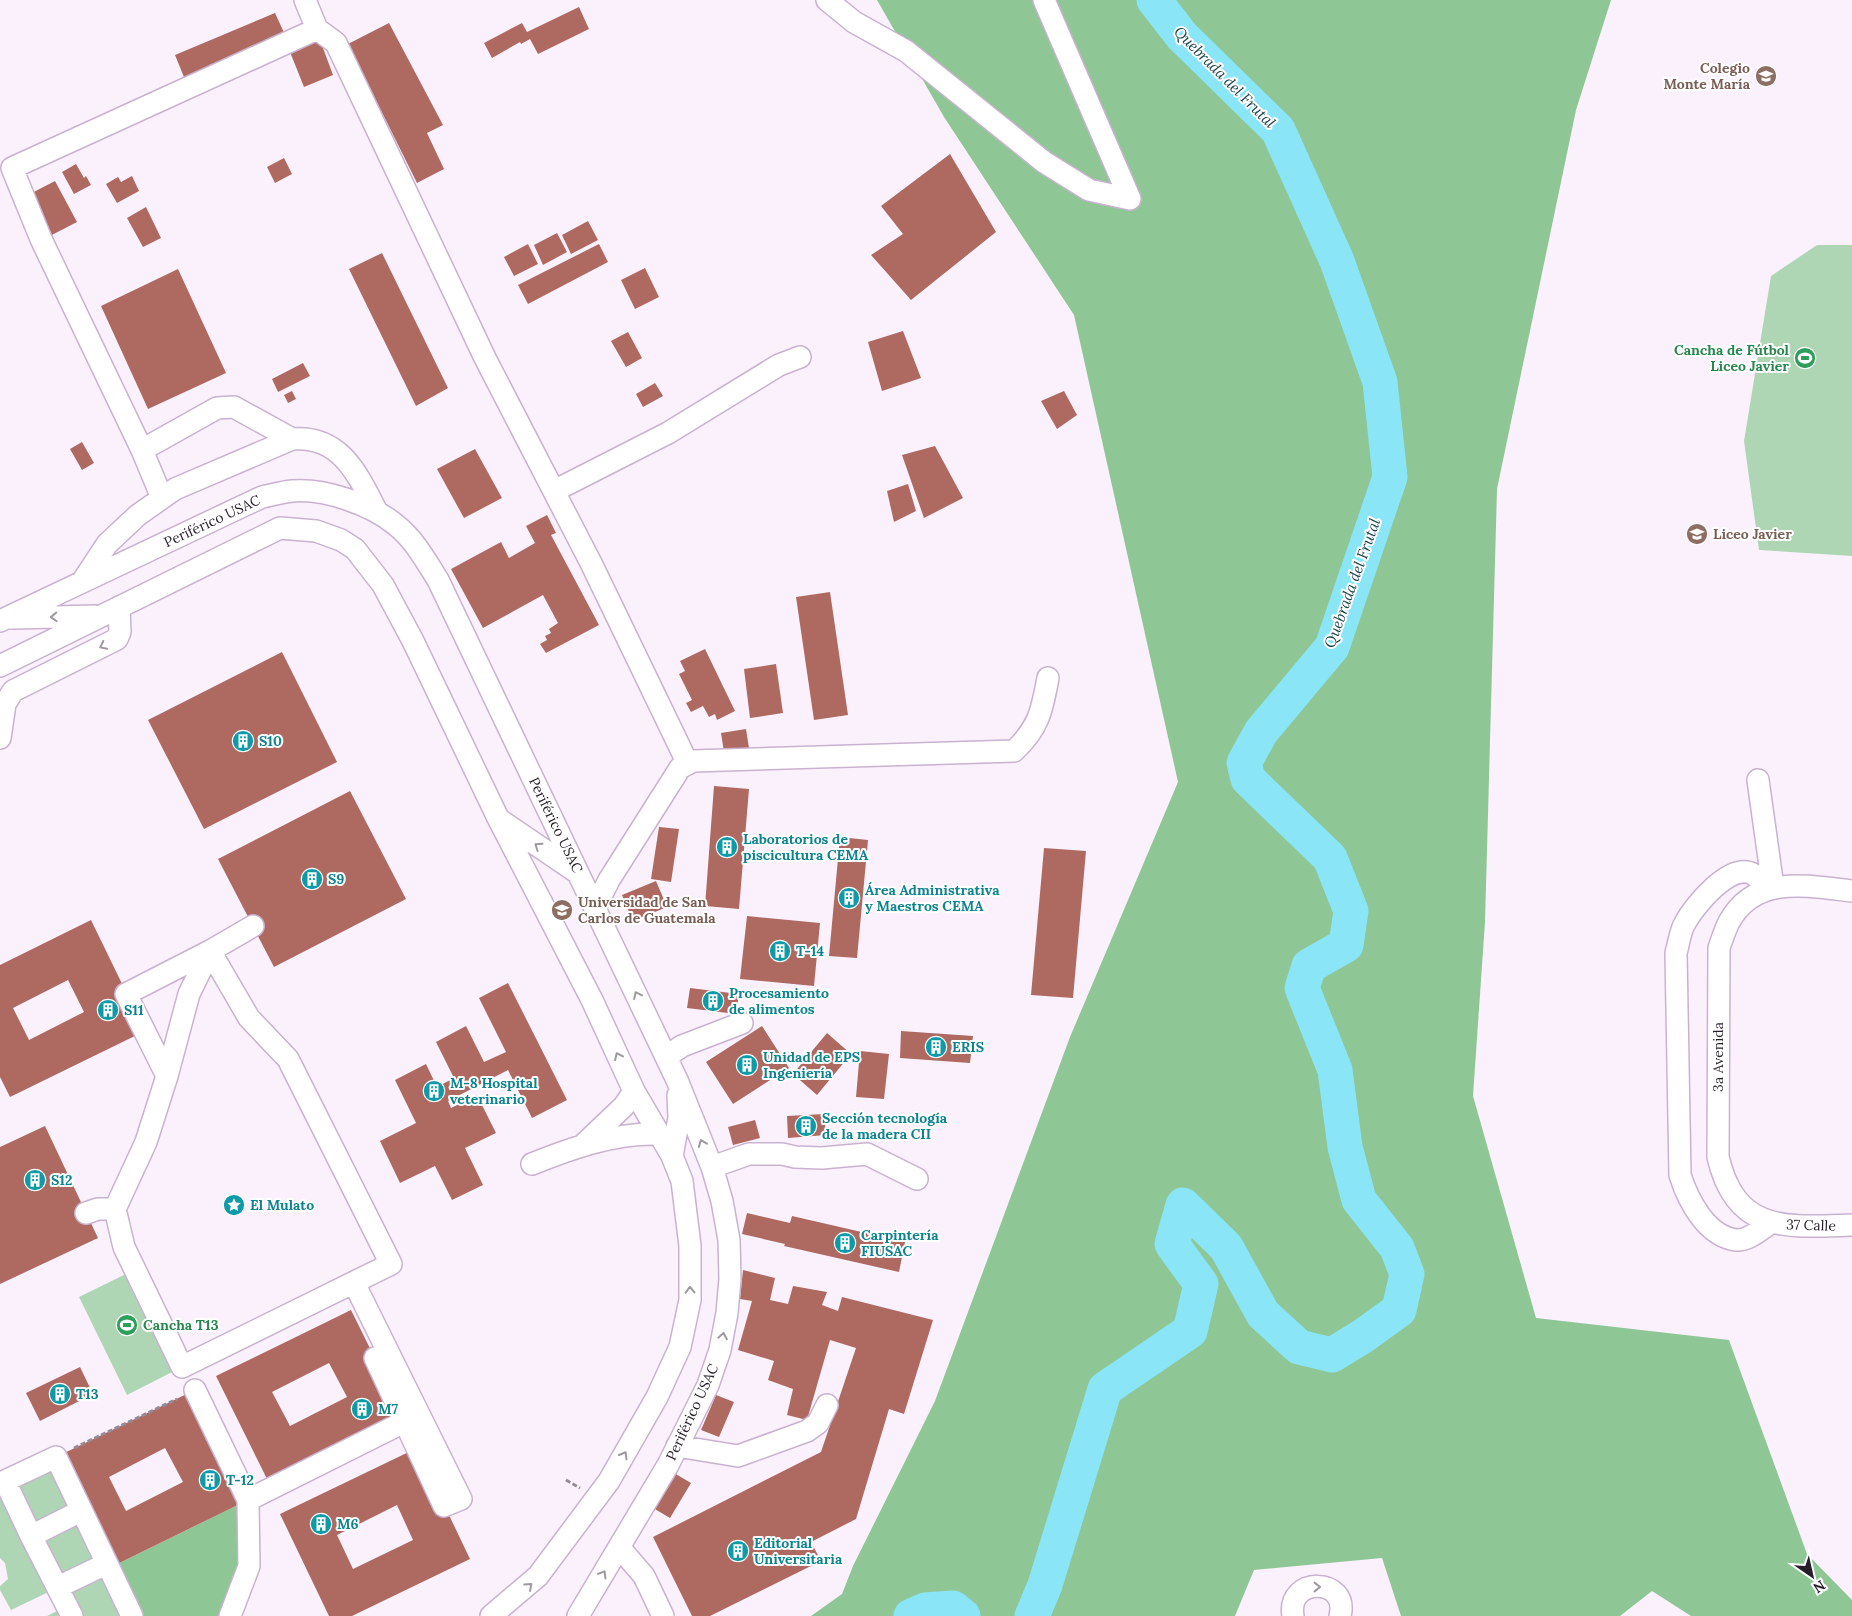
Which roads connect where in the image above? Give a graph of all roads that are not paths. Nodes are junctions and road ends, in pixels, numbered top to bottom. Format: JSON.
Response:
{"nodes":[{"id":1,"x":305,"y":0,"type":"edge"},
{"id":2,"x":827,"y":0,"type":"edge"},
{"id":3,"x":1044,"y":0,"type":"edge"},
{"id":4,"x":317,"y":29,"type":"junction"},
{"id":5,"x":800,"y":356,"type":"dead end"},
{"id":6,"x":292,"y":439,"type":"junction"},
{"id":7,"x":142,"y":450,"type":"junction"},
{"id":8,"x":554,"y":491,"type":"junction"},
{"id":9,"x":162,"y":498,"type":"junction"},
{"id":10,"x":376,"y":510,"type":"junction"},
{"id":11,"x":82,"y":582,"type":"junction"},
{"id":12,"x":111,"y":611,"type":"junction"},
{"id":13,"x":3,"y":619,"type":"edge"},
{"id":14,"x":0,"y":666,"type":"edge"},
{"id":15,"x":1048,"y":678,"type":"dead end"},
{"id":16,"x":0,"y":738,"type":"edge"},
{"id":17,"x":688,"y":764,"type":"junction"},
{"id":18,"x":1758,"y":780,"type":"dead end"},
{"id":19,"x":498,"y":818,"type":"junction"},
{"id":20,"x":578,"y":873,"type":"junction"},
{"id":21,"x":1770,"y":888,"type":"junction"},
{"id":22,"x":1852,"y":891,"type":"edge"},
{"id":23,"x":595,"y":908,"type":"junction"},
{"id":24,"x":253,"y":926,"type":"dead end"},
{"id":25,"x":210,"y":950,"type":"junction"},
{"id":26,"x":742,"y":1023,"type":"dead end"},
{"id":27,"x":666,"y":1057,"type":"junction"},
{"id":28,"x":168,"y":1076,"type":"junction"},
{"id":29,"x":678,"y":1080,"type":"junction"},
{"id":30,"x":634,"y":1091,"type":"junction"},
{"id":31,"x":657,"y":1134,"type":"junction"},
{"id":32,"x":582,"y":1146,"type":"junction"},
{"id":33,"x":672,"y":1156,"type":"junction"},
{"id":34,"x":532,"y":1164,"type":"dead end"},
{"id":35,"x":712,"y":1167,"type":"junction"},
{"id":36,"x":917,"y":1179,"type":"dead end"},
{"id":37,"x":115,"y":1209,"type":"junction"},
{"id":38,"x":86,"y":1213,"type":"dead end"},
{"id":39,"x":1771,"y":1223,"type":"junction"},
{"id":40,"x":1852,"y":1226,"type":"edge"},
{"id":41,"x":354,"y":1283,"type":"junction"},
{"id":42,"x":375,"y":1358,"type":"dead end"},
{"id":43,"x":195,"y":1390,"type":"road end"},
{"id":44,"x":827,"y":1405,"type":"dead end"},
{"id":45,"x":406,"y":1421,"type":"junction"},
{"id":46,"x":677,"y":1446,"type":"junction"},
{"id":47,"x":248,"y":1500,"type":"junction"},
{"id":48,"x":81,"y":1511,"type":"junction"},
{"id":49,"x":32,"y":1536,"type":"junction"},
{"id":50,"x":619,"y":1547,"type":"junction"},
{"id":51,"x":106,"y":1564,"type":"junction"},
{"id":52,"x":58,"y":1587,"type":"junction"},
{"id":53,"x":72,"y":1616,"type":"edge"},
{"id":54,"x":132,"y":1616,"type":"edge"},
{"id":55,"x":230,"y":1616,"type":"edge"},
{"id":56,"x":490,"y":1616,"type":"edge"},
{"id":57,"x":578,"y":1616,"type":"edge"},
{"id":58,"x":664,"y":1616,"type":"edge"},
{"id":59,"x":1293,"y":1616,"type":"edge"},
{"id":60,"x":1340,"y":1616,"type":"edge"}],
"edges":[{"from":1,"to":4,"type":"street"},
{"from":2,"to":3,"type":"street"},
{"from":4,"to":7,"type":"street"},
{"from":4,"to":8,"type":"street"},
{"from":5,"to":8,"type":"street"},
{"from":6,"to":7,"type":"street"},
{"from":6,"to":9,"type":"street"},
{"from":6,"to":10,"type":"street"},
{"from":7,"to":9,"type":"street"},
{"from":8,"to":17,"type":"street"},
{"from":9,"to":11,"type":"street"},
{"from":10,"to":11,"type":"street","name":"Periférico USAC"},
{"from":10,"to":20,"type":"street","name":"Periférico USAC"},
{"from":11,"to":13,"type":"street","name":"Periférico USAC"},
{"from":12,"to":13,"type":"street","one_way":true},
{"from":12,"to":14,"type":"street"},
{"from":12,"to":16,"type":"street","one_way":true},
{"from":12,"to":19,"type":"street"},
{"from":15,"to":17,"type":"street"},
{"from":17,"to":23,"type":"street"},
{"from":18,"to":21,"type":"street"},
{"from":20,"to":19,"type":"street","one_way":true},
{"from":30,"to":19,"type":"street","one_way":true},
{"from":20,"to":23,"type":"street","name":"Periférico USAC"},
{"from":21,"to":22,"type":"street"},
{"from":21,"to":39,"type":"street","name":"3a Avenida"},
{"from":21,"to":39,"type":"street"},
{"from":27,"to":23,"type":"street","name":"Periférico USAC","one_way":true},
{"from":24,"to":25,"type":"street"},
{"from":25,"to":28,"type":"street"},
{"from":25,"to":28,"type":"street"},
{"from":25,"to":41,"type":"street"},
{"from":26,"to":27,"type":"street"},
{"from":27,"to":29,"type":"street","name":"Periférico USAC"},
{"from":28,"to":37,"type":"street"},
{"from":29,"to":33,"type":"street"},
{"from":35,"to":29,"type":"street","name":"Periférico USAC","one_way":true},
{"from":30,"to":31,"type":"street"},
{"from":30,"to":32,"type":"street"},
{"from":31,"to":32,"type":"street"},
{"from":31,"to":33,"type":"street"},
{"from":32,"to":34,"type":"street"},
{"from":56,"to":33,"type":"street","one_way":true},
{"from":35,"to":36,"type":"street"},
{"from":46,"to":35,"type":"street","name":"Periférico USAC","one_way":true},
{"from":37,"to":38,"type":"street"},
{"from":37,"to":41,"type":"street"},
{"from":39,"to":40,"type":"street","name":"37 Calle"},
{"from":41,"to":45,"type":"street"},
{"from":42,"to":45,"type":"street"},
{"from":43,"to":47,"type":"street"},
{"from":44,"to":46,"type":"street"},
{"from":45,"to":47,"type":"street"},
{"from":46,"to":50,"type":"street","name":"Periférico USAC"},
{"from":47,"to":55,"type":"street"},
{"from":48,"to":49,"type":"street"},
{"from":48,"to":49,"type":"street"},
{"from":48,"to":51,"type":"street"},
{"from":49,"to":52,"type":"street"},
{"from":57,"to":50,"type":"street","name":"Periférico USAC","one_way":true},
{"from":50,"to":58,"type":"street"},
{"from":51,"to":52,"type":"street"},
{"from":51,"to":54,"type":"street"},
{"from":52,"to":53,"type":"street"},
{"from":59,"to":60,"type":"street","one_way":true}]}
